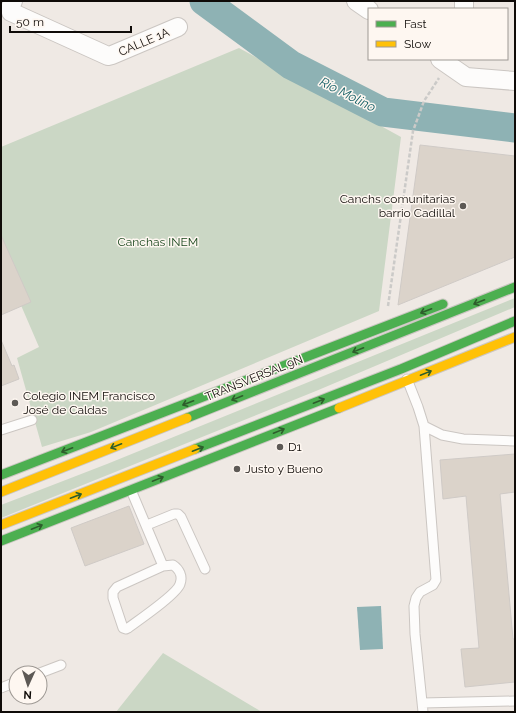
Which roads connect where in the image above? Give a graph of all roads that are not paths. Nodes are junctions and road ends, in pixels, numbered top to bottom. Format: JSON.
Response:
{"nodes":[{"id":1,"x":13,"y":1,"type":"edge"},
{"id":2,"x":356,"y":1,"type":"edge"},
{"id":3,"x":368,"y":9,"type":"edge"},
{"id":4,"x":178,"y":28,"type":"dead end"},
{"id":5,"x":466,"y":60,"type":"edge"},
{"id":6,"x":444,"y":62,"type":"edge"},
{"id":7,"x":466,"y":77,"type":"junction"},
{"id":8,"x":515,"y":81,"type":"edge"},
{"id":9,"x":513,"y":282,"type":"edge"},
{"id":10,"x":449,"y":302,"type":"dead end"},
{"id":11,"x":515,"y":321,"type":"edge"},
{"id":12,"x":515,"y":337,"type":"edge"},
{"id":13,"x":402,"y":369,"type":"junction"},
{"id":14,"x":407,"y":381,"type":"junction"},
{"id":15,"x":32,"y":420,"type":"dead end"},
{"id":16,"x":424,"y":426,"type":"junction"},
{"id":17,"x":1,"y":430,"type":"edge"},
{"id":18,"x":515,"y":441,"type":"edge"},
{"id":19,"x":1,"y":475,"type":"edge"},
{"id":20,"x":131,"y":490,"type":"junction"},
{"id":21,"x":1,"y":492,"type":"edge"},
{"id":22,"x":1,"y":525,"type":"edge"},
{"id":23,"x":146,"y":525,"type":"junction"},
{"id":24,"x":1,"y":541,"type":"edge"},
{"id":25,"x":163,"y":566,"type":"junction"},
{"id":26,"x":205,"y":569,"type":"dead end"},
{"id":27,"x":61,"y":665,"type":"dead end"},
{"id":28,"x":48,"y":670,"type":"edge"},
{"id":29,"x":515,"y":701,"type":"edge"},
{"id":30,"x":423,"y":708,"type":"edge"}],
"edges":[{"from":1,"to":4,"type":"street","name":"CALLE 1A"},
{"from":2,"to":3,"type":"street"},
{"from":5,"to":7,"type":"street"},
{"from":6,"to":7,"type":"street"},
{"from":7,"to":8,"type":"street"},
{"from":9,"to":21,"type":"main road","name":"TRANSVERSAL 9N","one_way":true},
{"from":10,"to":19,"type":"main road","name":"TRANSVERSAL 9N","one_way":true},
{"from":11,"to":13,"type":"main road"},
{"from":14,"to":12,"type":"main road","one_way":true},
{"from":13,"to":14,"type":"lane"},
{"from":22,"to":13,"type":"main road","one_way":true},
{"from":14,"to":16,"type":"lane"},
{"from":20,"to":14,"type":"main road","one_way":true},
{"from":15,"to":17,"type":"lane"},
{"from":16,"to":18,"type":"lane"},
{"from":16,"to":30,"type":"lane"},
{"from":20,"to":23,"type":"lane"},
{"from":24,"to":20,"type":"main road","one_way":true},
{"from":23,"to":25,"type":"lane"},
{"from":23,"to":26,"type":"lane"},
{"from":25,"to":25,"type":"lane"},
{"from":27,"to":28,"type":"lane"},
{"from":29,"to":30,"type":"lane"}]}
